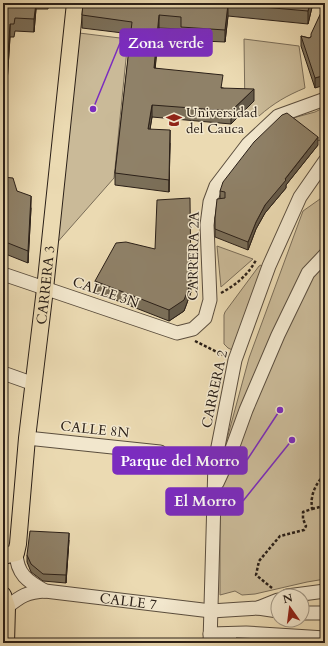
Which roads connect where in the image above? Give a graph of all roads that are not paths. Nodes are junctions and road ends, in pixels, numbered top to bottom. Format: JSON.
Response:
{"nodes":[{"id":1,"x":75,"y":3,"type":"edge"},
{"id":2,"x":325,"y":99,"type":"edge"},
{"id":3,"x":325,"y":161,"type":"edge"},
{"id":4,"x":325,"y":255,"type":"edge"},
{"id":5,"x":3,"y":274,"type":"edge"},
{"id":6,"x":45,"y":289,"type":"junction"},
{"id":7,"x":177,"y":333,"type":"joint"},
{"id":8,"x":3,"y":373,"type":"edge"},
{"id":9,"x":34,"y":384,"type":"junction"},
{"id":10,"x":27,"y":438,"type":"junction"},
{"id":11,"x":160,"y":452,"type":"road end"},
{"id":12,"x":214,"y":491,"type":"junction"},
{"id":13,"x":7,"y":552,"type":"edge"},
{"id":14,"x":45,"y":591,"type":"junction"},
{"id":15,"x":325,"y":591,"type":"edge"},
{"id":16,"x":310,"y":593,"type":"edge"},
{"id":17,"x":5,"y":601,"type":"edge"},
{"id":18,"x":270,"y":602,"type":"edge"},
{"id":19,"x":258,"y":608,"type":"junction"},
{"id":20,"x":270,"y":610,"type":"edge"},
{"id":21,"x":211,"y":611,"type":"junction"},
{"id":22,"x":310,"y":613,"type":"edge"},
{"id":23,"x":325,"y":613,"type":"edge"},
{"id":24,"x":210,"y":638,"type":"edge"},
{"id":25,"x":325,"y":638,"type":"edge"},
{"id":26,"x":308,"y":640,"type":"edge"},
{"id":27,"x":6,"y":643,"type":"edge"}],
"edges":[{"from":1,"to":6,"type":"main road","name":"CARRERA 3"},
{"from":2,"to":7,"type":"street","name":"CARRERA 2A"},
{"from":3,"to":12,"type":"street","name":"CARRERA 2"},
{"from":4,"to":12,"type":"street"},
{"from":5,"to":6,"type":"street","name":"CALLE 3N"},
{"from":6,"to":7,"type":"street","name":"CALLE 3N"},
{"from":6,"to":9,"type":"main road","name":"CARRERA 3"},
{"from":8,"to":9,"type":"street"},
{"from":9,"to":10,"type":"main road","name":"CARRERA 3"},
{"from":10,"to":11,"type":"street","name":"CALLE 8N"},
{"from":10,"to":13,"type":"main road","name":"CARRERA 3"},
{"from":12,"to":21,"type":"street","name":"CARRERA 2"},
{"from":13,"to":14,"type":"street","name":"CALLE 7"},
{"from":14,"to":17,"type":"street","name":"CALLE 7"},
{"from":14,"to":21,"type":"street","name":"CALLE 7"},
{"from":15,"to":16,"type":"street"},
{"from":17,"to":27,"type":"main road"},
{"from":18,"to":19,"type":"street"},
{"from":19,"to":20,"type":"street"},
{"from":19,"to":21,"type":"street","name":"CALLE 7"},
{"from":21,"to":24,"type":"street","name":"CARRERA 2"},
{"from":22,"to":23,"type":"street"},
{"from":24,"to":26,"type":"street"},
{"from":25,"to":26,"type":"street"}]}
